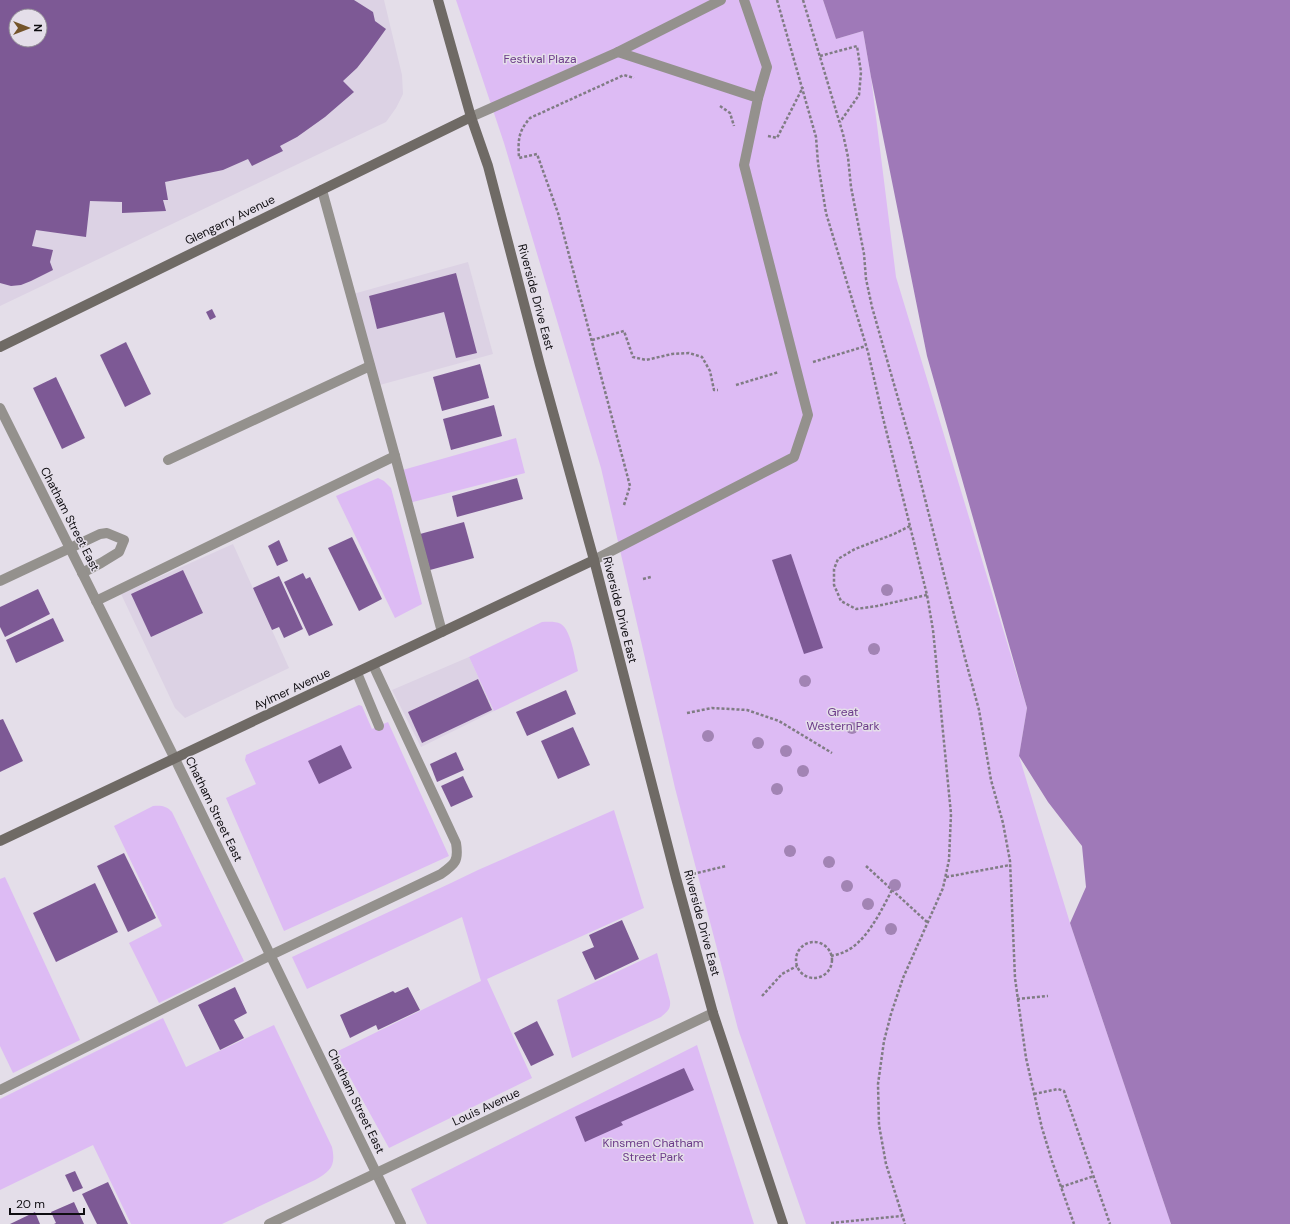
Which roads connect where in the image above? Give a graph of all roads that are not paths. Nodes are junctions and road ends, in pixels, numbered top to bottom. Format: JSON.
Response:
{"nodes":[{"id":1,"x":438,"y":0,"type":"edge"},
{"id":2,"x":720,"y":0,"type":"edge"},
{"id":3,"x":744,"y":0,"type":"edge"},
{"id":4,"x":618,"y":52,"type":"junction"},
{"id":5,"x":758,"y":98,"type":"junction"},
{"id":6,"x":471,"y":117,"type":"junction"},
{"id":7,"x":322,"y":190,"type":"junction"},
{"id":8,"x":0,"y":346,"type":"edge"},
{"id":9,"x":370,"y":366,"type":"junction"},
{"id":10,"x":0,"y":408,"type":"edge"},
{"id":11,"x":395,"y":456,"type":"junction"},
{"id":12,"x":168,"y":460,"type":"dead end"},
{"id":13,"x":70,"y":548,"type":"junction"},
{"id":14,"x":594,"y":560,"type":"junction"},
{"id":15,"x":82,"y":573,"type":"junction"},
{"id":16,"x":0,"y":581,"type":"edge"},
{"id":17,"x":96,"y":601,"type":"junction"},
{"id":18,"x":442,"y":632,"type":"junction"},
{"id":19,"x":372,"y":665,"type":"junction"},
{"id":20,"x":357,"y":673,"type":"junction"},
{"id":21,"x":379,"y":726,"type":"dead end"},
{"id":22,"x":175,"y":759,"type":"junction"},
{"id":23,"x":0,"y":842,"type":"edge"},
{"id":24,"x":271,"y":955,"type":"junction"},
{"id":25,"x":713,"y":1014,"type":"junction"},
{"id":26,"x":0,"y":1090,"type":"edge"},
{"id":27,"x":376,"y":1173,"type":"junction"},
{"id":28,"x":269,"y":1224,"type":"edge"},
{"id":29,"x":400,"y":1224,"type":"edge"},
{"id":30,"x":783,"y":1224,"type":"edge"}],
"edges":[{"from":1,"to":6,"type":"main road","name":"Riverside Drive East"},
{"from":2,"to":4,"type":"street"},
{"from":3,"to":5,"type":"street"},
{"from":4,"to":5,"type":"street"},
{"from":4,"to":6,"type":"street"},
{"from":5,"to":14,"type":"street"},
{"from":6,"to":7,"type":"main road","name":"Glengarry Avenue"},
{"from":6,"to":14,"type":"main road","name":"Riverside Drive East"},
{"from":7,"to":8,"type":"main road","name":"Glengarry Avenue"},
{"from":7,"to":9,"type":"street"},
{"from":9,"to":11,"type":"street"},
{"from":9,"to":12,"type":"street"},
{"from":10,"to":13,"type":"street","name":"Chatham Street East"},
{"from":11,"to":17,"type":"street"},
{"from":11,"to":18,"type":"street"},
{"from":13,"to":15,"type":"street","name":"Chatham Street East"},
{"from":13,"to":15,"type":"street"},
{"from":13,"to":16,"type":"street"},
{"from":14,"to":18,"type":"main road","name":"Aylmer Avenue"},
{"from":14,"to":25,"type":"main road","name":"Riverside Drive East"},
{"from":15,"to":17,"type":"street","name":"Chatham Street East"},
{"from":17,"to":22,"type":"street","name":"Chatham Street East"},
{"from":18,"to":19,"type":"main road","name":"Aylmer Avenue"},
{"from":19,"to":20,"type":"main road","name":"Aylmer Avenue"},
{"from":19,"to":24,"type":"street"},
{"from":20,"to":21,"type":"street"},
{"from":20,"to":22,"type":"main road","name":"Aylmer Avenue"},
{"from":22,"to":23,"type":"main road","name":"Aylmer Avenue"},
{"from":22,"to":24,"type":"street","name":"Chatham Street East"},
{"from":24,"to":26,"type":"street"},
{"from":24,"to":27,"type":"street","name":"Chatham Street East"},
{"from":25,"to":27,"type":"street","name":"Louis Avenue"},
{"from":25,"to":30,"type":"main road","name":"Riverside Drive East"},
{"from":27,"to":28,"type":"street","name":"Louis Avenue"},
{"from":27,"to":29,"type":"street","name":"Chatham Street East"}]}
